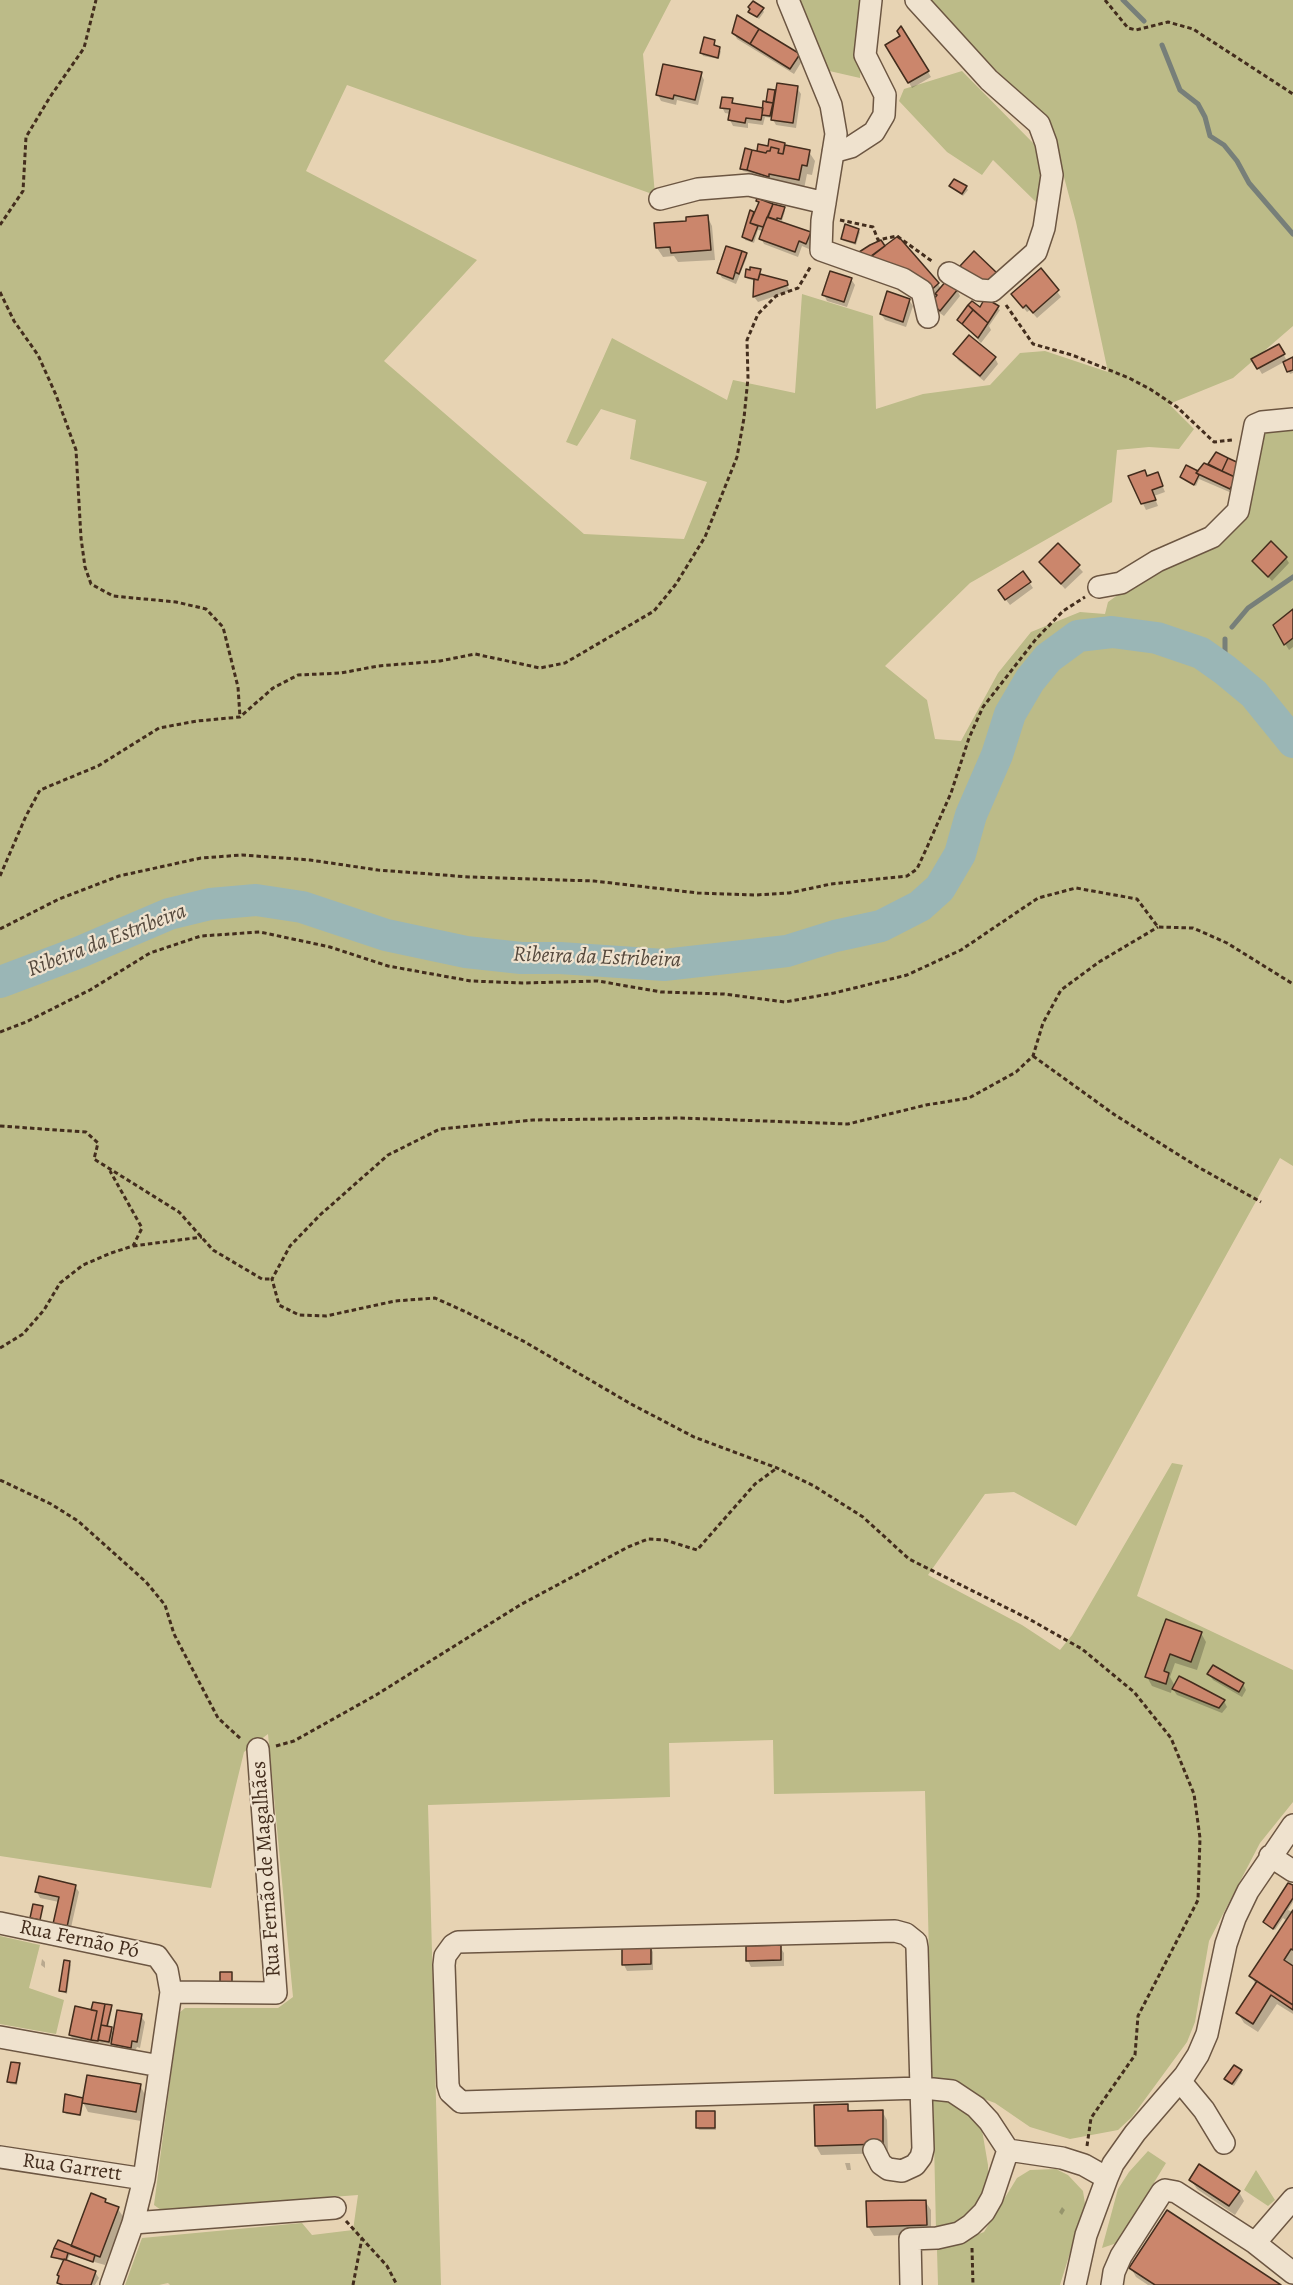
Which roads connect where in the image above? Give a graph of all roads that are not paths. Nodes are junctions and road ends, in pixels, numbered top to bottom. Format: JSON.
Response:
{"nodes":[{"id":1,"x":788,"y":0,"type":"edge"},
{"id":2,"x":871,"y":0,"type":"edge"},
{"id":3,"x":916,"y":0,"type":"edge"},
{"id":4,"x":833,"y":153,"type":"junction"},
{"id":5,"x":660,"y":199,"type":"dead end"},
{"id":6,"x":824,"y":212,"type":"junction"},
{"id":7,"x":949,"y":273,"type":"road end"},
{"id":8,"x":928,"y":316,"type":"dead end"},
{"id":9,"x":1293,"y":419,"type":"edge"},
{"id":10,"x":1099,"y":587,"type":"road end"},
{"id":11,"x":258,"y":1749,"type":"road end"},
{"id":12,"x":1292,"y":1827,"type":"edge"},
{"id":13,"x":1270,"y":1856,"type":"junction"},
{"id":14,"x":1293,"y":1871,"type":"edge"},
{"id":15,"x":0,"y":1923,"type":"edge"},
{"id":16,"x":171,"y":1992,"type":"junction"},
{"id":17,"x":0,"y":2037,"type":"edge"},
{"id":18,"x":160,"y":2066,"type":"junction"},
{"id":19,"x":1180,"y":2081,"type":"junction"},
{"id":20,"x":921,"y":2088,"type":"junction"},
{"id":21,"x":1224,"y":2143,"type":"dead end"},
{"id":22,"x":874,"y":2150,"type":"dead end"},
{"id":23,"x":1008,"y":2150,"type":"junction"},
{"id":24,"x":0,"y":2157,"type":"edge"},
{"id":25,"x":1107,"y":2178,"type":"junction"},
{"id":26,"x":144,"y":2179,"type":"junction"},
{"id":27,"x":1293,"y":2199,"type":"edge"},
{"id":28,"x":335,"y":2208,"type":"road end"},
{"id":29,"x":133,"y":2223,"type":"junction"},
{"id":30,"x":1255,"y":2243,"type":"junction"},
{"id":31,"x":1293,"y":2273,"type":"edge"},
{"id":32,"x":111,"y":2285,"type":"edge"},
{"id":33,"x":911,"y":2285,"type":"edge"},
{"id":34,"x":1075,"y":2285,"type":"edge"},
{"id":35,"x":1112,"y":2285,"type":"edge"}],
"edges":[{"from":1,"to":4,"type":"street"},
{"from":2,"to":4,"type":"street"},
{"from":3,"to":7,"type":"street"},
{"from":4,"to":6,"type":"street"},
{"from":5,"to":6,"type":"street"},
{"from":6,"to":8,"type":"street"},
{"from":9,"to":10,"type":"street"},
{"from":11,"to":16,"type":"street","name":"Rua Fernão de Magalhães"},
{"from":12,"to":13,"type":"street"},
{"from":13,"to":14,"type":"street"},
{"from":13,"to":19,"type":"street"},
{"from":15,"to":16,"type":"street","name":"Rua Fernão Pó"},
{"from":16,"to":18,"type":"street"},
{"from":17,"to":18,"type":"street"},
{"from":18,"to":26,"type":"street"},
{"from":19,"to":21,"type":"street"},
{"from":19,"to":25,"type":"street"},
{"from":20,"to":20,"type":"street"},
{"from":20,"to":22,"type":"street"},
{"from":20,"to":23,"type":"street"},
{"from":23,"to":25,"type":"street"},
{"from":23,"to":33,"type":"street"},
{"from":24,"to":26,"type":"street","name":"Rua Garrett"},
{"from":25,"to":34,"type":"street"},
{"from":26,"to":29,"type":"street"},
{"from":27,"to":30,"type":"street"},
{"from":28,"to":29,"type":"street"},
{"from":29,"to":32,"type":"street"},
{"from":30,"to":31,"type":"street"},
{"from":30,"to":35,"type":"street"}]}
